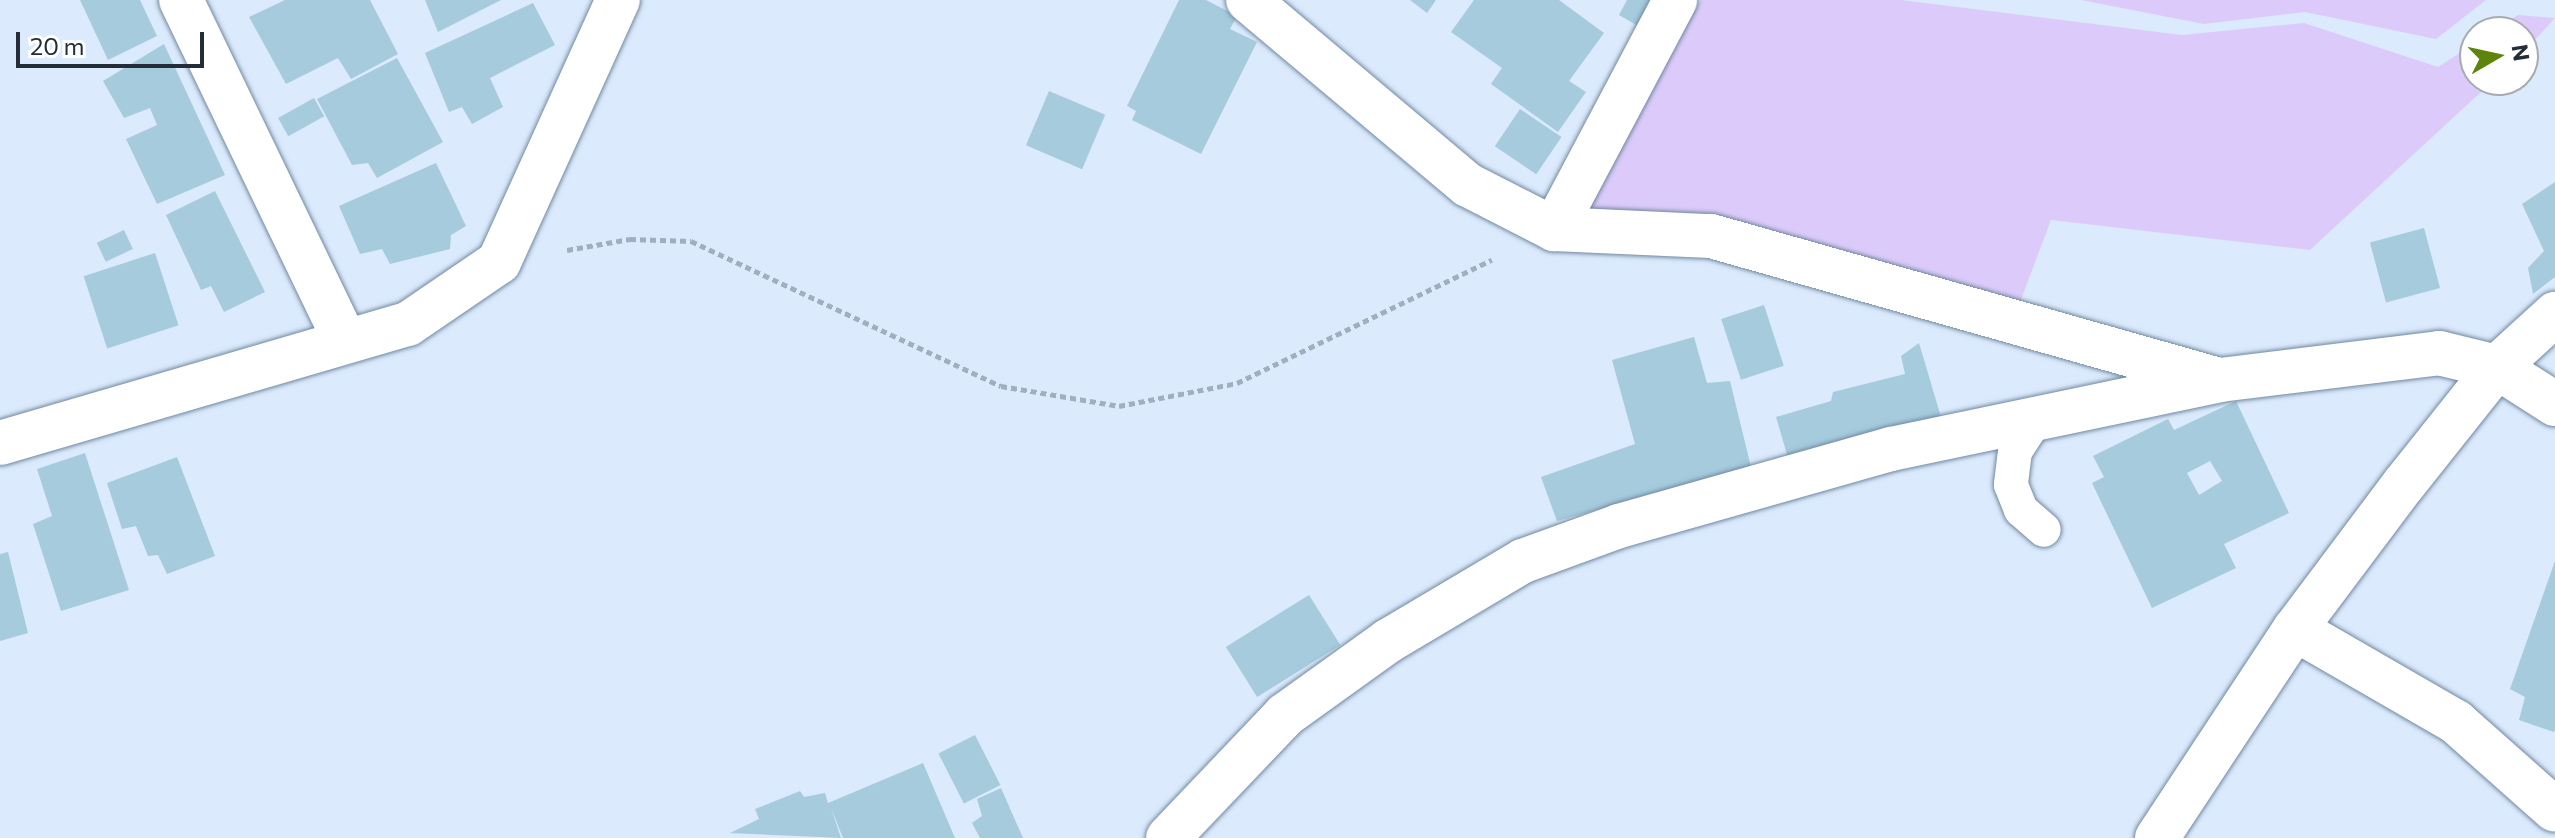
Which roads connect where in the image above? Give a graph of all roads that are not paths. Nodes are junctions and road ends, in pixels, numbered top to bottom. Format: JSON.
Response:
{"nodes":[{"id":1,"x":181,"y":0,"type":"edge"},
{"id":2,"x":581,"y":0,"type":"edge"},
{"id":3,"x":1248,"y":0,"type":"edge"},
{"id":4,"x":1675,"y":0,"type":"edge"},
{"id":5,"x":609,"y":19,"type":"edge"},
{"id":6,"x":1554,"y":229,"type":"junction"},
{"id":7,"x":2555,"y":314,"type":"edge"},
{"id":8,"x":343,"y":337,"type":"junction"},
{"id":9,"x":2497,"y":367,"type":"junction"},
{"id":10,"x":2220,"y":380,"type":"junction"},
{"id":11,"x":2555,"y":404,"type":"edge"},
{"id":12,"x":2036,"y":419,"type":"junction"},
{"id":13,"x":0,"y":443,"type":"edge"},
{"id":14,"x":2044,"y":530,"type":"dead end"},
{"id":15,"x":2295,"y":629,"type":"junction"},
{"id":16,"x":2555,"y":810,"type":"edge"},
{"id":17,"x":1168,"y":838,"type":"edge"},
{"id":18,"x":2157,"y":838,"type":"edge"}],
"edges":[{"from":1,"to":8,"type":"street"},
{"from":2,"to":5,"type":"street"},
{"from":3,"to":6,"type":"street"},
{"from":4,"to":6,"type":"street"},
{"from":5,"to":8,"type":"street"},
{"from":6,"to":10,"type":"street"},
{"from":7,"to":9,"type":"street"},
{"from":8,"to":13,"type":"street"},
{"from":9,"to":10,"type":"street"},
{"from":9,"to":11,"type":"street"},
{"from":9,"to":15,"type":"street"},
{"from":10,"to":12,"type":"street"},
{"from":12,"to":14,"type":"lane"},
{"from":12,"to":17,"type":"street"},
{"from":15,"to":16,"type":"street"},
{"from":15,"to":18,"type":"street"}]}
